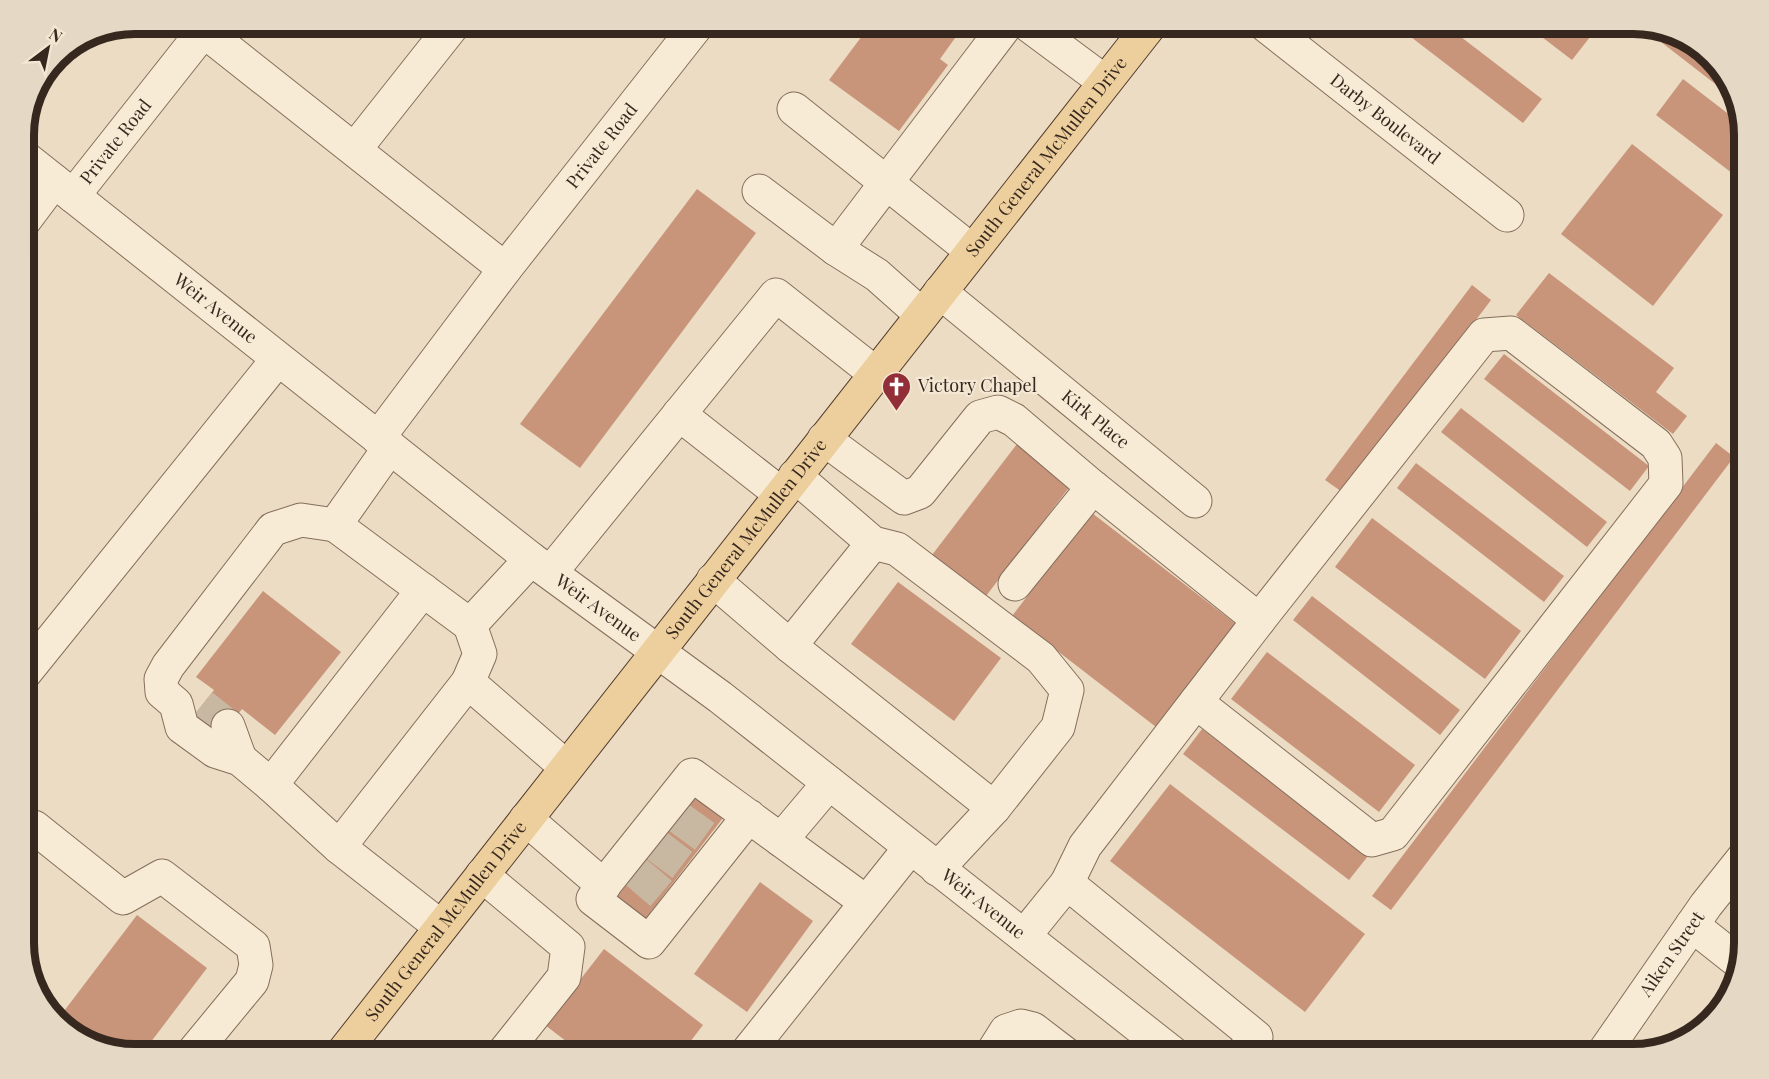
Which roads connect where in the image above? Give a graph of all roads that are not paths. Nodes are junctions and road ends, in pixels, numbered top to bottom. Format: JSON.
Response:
{"nodes":[{"id":1,"x":201,"y":34,"type":"edge"},
{"id":2,"x":215,"y":34,"type":"edge"},
{"id":3,"x":446,"y":34,"type":"edge"},
{"id":4,"x":690,"y":34,"type":"edge"},
{"id":5,"x":999,"y":34,"type":"edge"},
{"id":6,"x":1041,"y":34,"type":"edge"},
{"id":7,"x":1143,"y":34,"type":"edge"},
{"id":8,"x":1277,"y":34,"type":"edge"},
{"id":9,"x":1106,"y":82,"type":"junction"},
{"id":10,"x":794,"y":109,"type":"dead end"},
{"id":11,"x":355,"y":149,"type":"junction"},
{"id":12,"x":35,"y":167,"type":"edge"},
{"id":13,"x":886,"y":182,"type":"junction"},
{"id":14,"x":63,"y":189,"type":"junction"},
{"id":15,"x":759,"y":191,"type":"dead end"},
{"id":16,"x":35,"y":212,"type":"edge"},
{"id":17,"x":1507,"y":215,"type":"dead end"},
{"id":18,"x":836,"y":249,"type":"junction"},
{"id":19,"x":972,"y":251,"type":"junction"},
{"id":20,"x":505,"y":269,"type":"junction"},
{"id":21,"x":931,"y":304,"type":"junction"},
{"id":22,"x":278,"y":359,"type":"junction"},
{"id":23,"x":876,"y":374,"type":"junction"},
{"id":24,"x":679,"y":414,"type":"junction"},
{"id":25,"x":824,"y":439,"type":"junction"},
{"id":26,"x":384,"y":442,"type":"junction"},
{"id":27,"x":788,"y":485,"type":"junction"},
{"id":28,"x":1093,"y":487,"type":"junction"},
{"id":29,"x":1195,"y":501,"type":"dead end"},
{"id":30,"x":335,"y":525,"type":"junction"},
{"id":31,"x":873,"y":543,"type":"junction"},
{"id":32,"x":541,"y":566,"type":"junction"},
{"id":33,"x":713,"y":580,"type":"junction"},
{"id":34,"x":1015,"y":584,"type":"dead end"},
{"id":35,"x":423,"y":590,"type":"junction"},
{"id":36,"x":1259,"y":620,"type":"junction"},
{"id":37,"x":470,"y":625,"type":"junction"},
{"id":38,"x":790,"y":646,"type":"junction"},
{"id":39,"x":658,"y":651,"type":"junction"},
{"id":40,"x":35,"y":660,"type":"edge"},
{"id":41,"x":468,"y":682,"type":"junction"},
{"id":42,"x":1196,"y":702,"type":"junction"},
{"id":43,"x":228,"y":726,"type":"tunnel mouth"},
{"id":44,"x":240,"y":759,"type":"junction"},
{"id":45,"x":566,"y":767,"type":"junction"},
{"id":46,"x":829,"y":783,"type":"junction"},
{"id":47,"x":271,"y":784,"type":"junction"},
{"id":48,"x":994,"y":808,"type":"junction"},
{"id":49,"x":749,"y":816,"type":"junction"},
{"id":50,"x":526,"y":819,"type":"junction"},
{"id":51,"x":35,"y":828,"type":"edge"},
{"id":52,"x":781,"y":840,"type":"junction"},
{"id":53,"x":339,"y":847,"type":"junction"},
{"id":54,"x":910,"y":848,"type":"junction"},
{"id":55,"x":937,"y":869,"type":"junction"},
{"id":56,"x":1734,"y":870,"type":"edge"},
{"id":57,"x":621,"y":873,"type":"junction"},
{"id":58,"x":482,"y":874,"type":"junction"},
{"id":59,"x":1067,"y":883,"type":"junction"},
{"id":60,"x":866,"y":902,"type":"junction"},
{"id":61,"x":1692,"y":925,"type":"junction"},
{"id":62,"x":441,"y":927,"type":"junction"},
{"id":63,"x":1024,"y":936,"type":"junction"},
{"id":64,"x":1734,"y":958,"type":"edge"},
{"id":65,"x":200,"y":1044,"type":"edge"},
{"id":66,"x":356,"y":1044,"type":"edge"},
{"id":67,"x":511,"y":1044,"type":"edge"},
{"id":68,"x":754,"y":1044,"type":"edge"},
{"id":69,"x":998,"y":1044,"type":"edge"},
{"id":70,"x":1053,"y":1044,"type":"edge"},
{"id":71,"x":1161,"y":1044,"type":"edge"},
{"id":72,"x":1250,"y":1044,"type":"edge"},
{"id":73,"x":1610,"y":1044,"type":"edge"}],
"edges":[{"from":1,"to":14,"type":"street","name":"Private Road"},
{"from":2,"to":11,"type":"street","name":"Private Road"},
{"from":3,"to":11,"type":"street"},
{"from":4,"to":20,"type":"street","name":"Private Road"},
{"from":5,"to":13,"type":"street"},
{"from":6,"to":9,"type":"street"},
{"from":7,"to":9,"type":"main road","name":"South General McMullen Drive"},
{"from":8,"to":17,"type":"street","name":"Darby Boulevard"},
{"from":9,"to":19,"type":"main road","name":"South General McMullen Drive"},
{"from":10,"to":13,"type":"street"},
{"from":11,"to":20,"type":"street","name":"Private Road"},
{"from":12,"to":14,"type":"street","name":"Weir Avenue"},
{"from":13,"to":18,"type":"street"},
{"from":13,"to":19,"type":"street"},
{"from":14,"to":16,"type":"street","name":"Private Road"},
{"from":14,"to":22,"type":"street","name":"Weir Avenue"},
{"from":15,"to":18,"type":"street","name":"Kirk Place"},
{"from":18,"to":21,"type":"street","name":"Kirk Place"},
{"from":19,"to":21,"type":"main road","name":"South General McMullen Drive"},
{"from":20,"to":26,"type":"street","name":"Private Road"},
{"from":21,"to":23,"type":"main road","name":"South General McMullen Drive"},
{"from":21,"to":29,"type":"street","name":"Kirk Place"},
{"from":22,"to":26,"type":"street","name":"Weir Avenue"},
{"from":22,"to":40,"type":"street"},
{"from":23,"to":24,"type":"street"},
{"from":23,"to":25,"type":"main road","name":"South General McMullen Drive"},
{"from":24,"to":27,"type":"street"},
{"from":24,"to":32,"type":"street"},
{"from":25,"to":27,"type":"main road","name":"South General McMullen Drive"},
{"from":25,"to":28,"type":"street"},
{"from":26,"to":30,"type":"street","name":"Private Road"},
{"from":26,"to":32,"type":"street","name":"Weir Avenue"},
{"from":27,"to":31,"type":"street"},
{"from":27,"to":33,"type":"main road","name":"South General McMullen Drive"},
{"from":28,"to":34,"type":"street"},
{"from":28,"to":36,"type":"street"},
{"from":30,"to":35,"type":"street"},
{"from":30,"to":44,"type":"street"},
{"from":31,"to":38,"type":"street"},
{"from":31,"to":48,"type":"street"},
{"from":32,"to":37,"type":"street"},
{"from":32,"to":39,"type":"street","name":"Weir Avenue"},
{"from":33,"to":38,"type":"street"},
{"from":33,"to":39,"type":"main road","name":"South General McMullen Drive"},
{"from":35,"to":37,"type":"street"},
{"from":35,"to":47,"type":"street"},
{"from":36,"to":42,"type":"street"},
{"from":36,"to":42,"type":"street"},
{"from":37,"to":41,"type":"street"},
{"from":38,"to":48,"type":"street"},
{"from":39,"to":45,"type":"main road","name":"South General McMullen Drive"},
{"from":39,"to":46,"type":"street","name":"Weir Avenue"},
{"from":41,"to":45,"type":"street"},
{"from":41,"to":53,"type":"street"},
{"from":42,"to":59,"type":"street"},
{"from":43,"to":44,"type":"street"},
{"from":44,"to":47,"type":"street"},
{"from":45,"to":50,"type":"main road","name":"South General McMullen Drive"},
{"from":46,"to":52,"type":"street"},
{"from":46,"to":54,"type":"street","name":"Weir Avenue"},
{"from":47,"to":53,"type":"street"},
{"from":48,"to":55,"type":"street"},
{"from":49,"to":52,"type":"street"},
{"from":49,"to":57,"type":"street"},
{"from":49,"to":57,"type":"street"},
{"from":50,"to":57,"type":"street"},
{"from":50,"to":58,"type":"main road","name":"South General McMullen Drive"},
{"from":51,"to":65,"type":"street"},
{"from":52,"to":60,"type":"street"},
{"from":53,"to":62,"type":"street"},
{"from":54,"to":55,"type":"street","name":"Weir Avenue"},
{"from":54,"to":60,"type":"street"},
{"from":55,"to":63,"type":"street","name":"Weir Avenue"},
{"from":56,"to":61,"type":"street","name":"Aiken Street"},
{"from":58,"to":62,"type":"main road","name":"South General McMullen Drive"},
{"from":58,"to":67,"type":"street"},
{"from":59,"to":63,"type":"street"},
{"from":59,"to":72,"type":"street"},
{"from":60,"to":68,"type":"street"},
{"from":61,"to":64,"type":"street"},
{"from":61,"to":73,"type":"street","name":"Aiken Street"},
{"from":62,"to":66,"type":"main road","name":"South General McMullen Drive"},
{"from":63,"to":71,"type":"street","name":"Weir Avenue"},
{"from":69,"to":70,"type":"street"}]}
